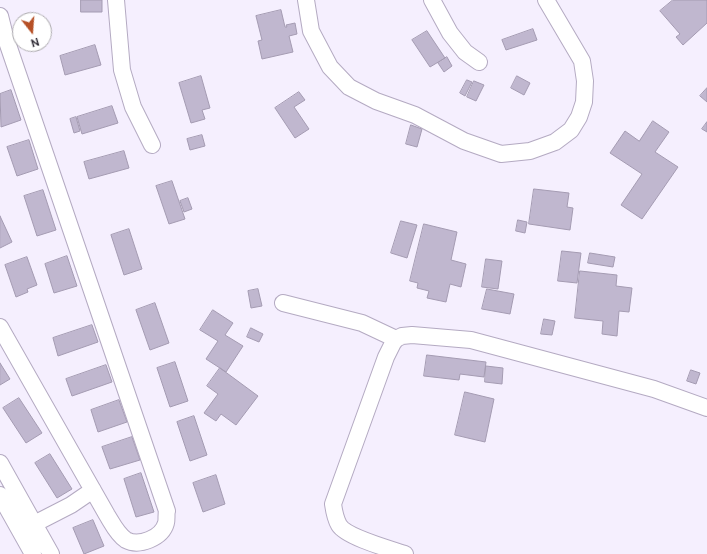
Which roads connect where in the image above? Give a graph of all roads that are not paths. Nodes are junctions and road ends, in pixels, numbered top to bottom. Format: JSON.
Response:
{"nodes":[{"id":1,"x":116,"y":0,"type":"edge"},
{"id":2,"x":306,"y":0,"type":"edge"},
{"id":3,"x":432,"y":0,"type":"edge"},
{"id":4,"x":546,"y":0,"type":"edge"},
{"id":5,"x":0,"y":16,"type":"edge"},
{"id":6,"x":3,"y":39,"type":"edge"},
{"id":7,"x":478,"y":62,"type":"dead end"},
{"id":8,"x":152,"y":145,"type":"dead end"},
{"id":9,"x":283,"y":304,"type":"dead end"},
{"id":10,"x":0,"y":327,"type":"edge"},
{"id":11,"x":396,"y":338,"type":"junction"},
{"id":12,"x":707,"y":408,"type":"edge"},
{"id":13,"x":0,"y":463,"type":"edge"},
{"id":14,"x":93,"y":490,"type":"junction"},
{"id":15,"x":0,"y":495,"type":"edge"},
{"id":16,"x":34,"y":524,"type":"junction"},
{"id":17,"x":33,"y":554,"type":"edge"},
{"id":18,"x":51,"y":554,"type":"edge"},
{"id":19,"x":405,"y":554,"type":"edge"}],
"edges":[{"from":1,"to":8,"type":"street"},
{"from":2,"to":4,"type":"street"},
{"from":3,"to":7,"type":"street"},
{"from":5,"to":6,"type":"street"},
{"from":6,"to":14,"type":"street"},
{"from":9,"to":11,"type":"street"},
{"from":10,"to":14,"type":"street"},
{"from":11,"to":12,"type":"street"},
{"from":11,"to":19,"type":"street"},
{"from":13,"to":16,"type":"street"},
{"from":14,"to":16,"type":"street"},
{"from":15,"to":17,"type":"street"},
{"from":16,"to":18,"type":"street"}]}
